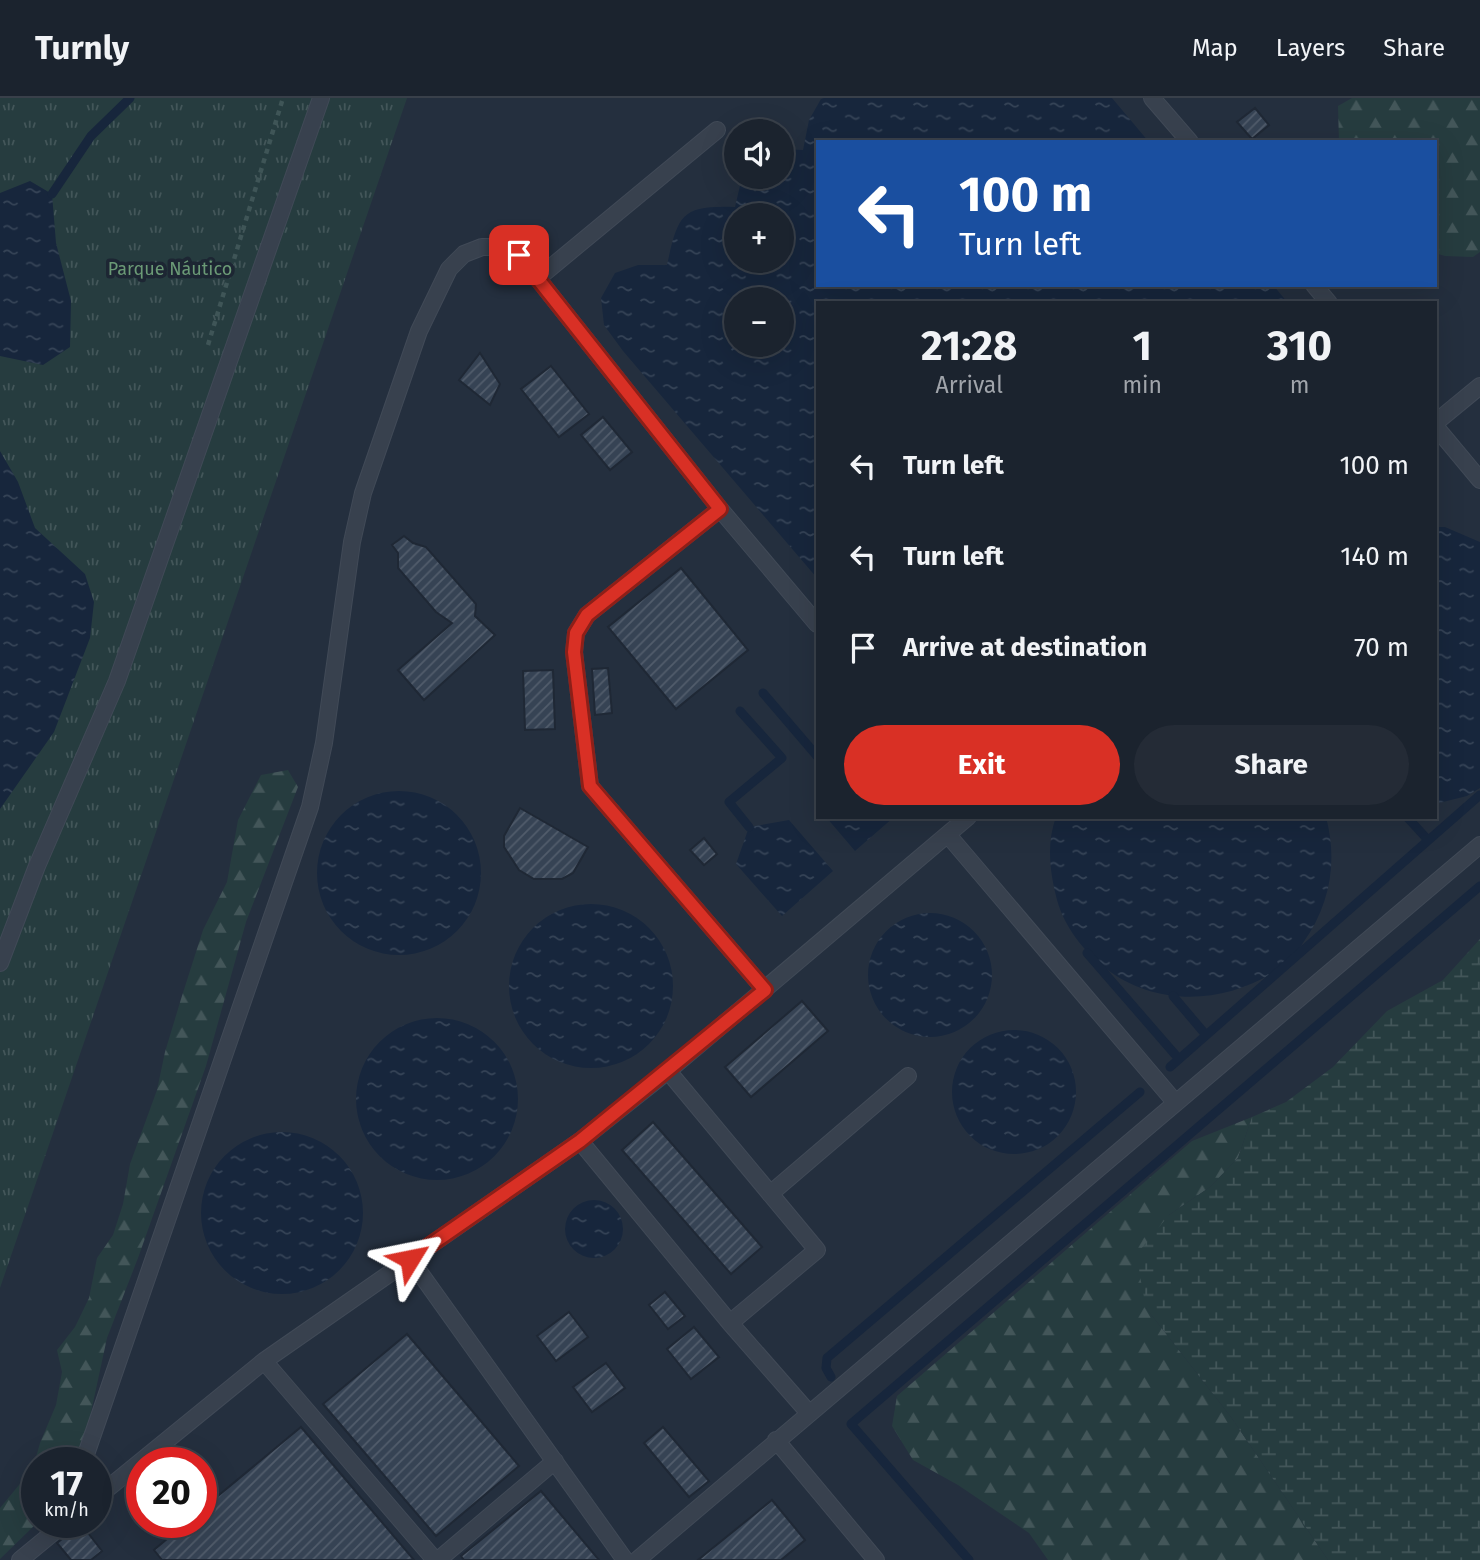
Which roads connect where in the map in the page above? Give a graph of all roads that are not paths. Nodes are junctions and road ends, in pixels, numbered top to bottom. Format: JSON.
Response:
{"nodes":[{"id":1,"x":321,"y":98,"type":"edge"},
{"id":2,"x":1152,"y":98,"type":"edge"},
{"id":3,"x":717,"y":130,"type":"dead end"},
{"id":4,"x":1188,"y":140,"type":"edge"},
{"id":5,"x":538,"y":278,"type":"junction"},
{"id":6,"x":1316,"y":287,"type":"edge"},
{"id":7,"x":1327,"y":301,"type":"edge"},
{"id":8,"x":1480,"y":386,"type":"edge"},
{"id":9,"x":1437,"y":423,"type":"edge"},
{"id":10,"x":1437,"y":427,"type":"edge"},
{"id":11,"x":1480,"y":481,"type":"edge"},
{"id":12,"x":720,"y":509,"type":"junction"},
{"id":13,"x":816,"y":623,"type":"edge"},
{"id":14,"x":966,"y":819,"type":"edge"},
{"id":15,"x":948,"y":835,"type":"junction"},
{"id":16,"x":1480,"y":845,"type":"edge"},
{"id":17,"x":0,"y":963,"type":"edge"},
{"id":18,"x":765,"y":990,"type":"junction"},
{"id":19,"x":668,"y":1071,"type":"junction"},
{"id":20,"x":908,"y":1076,"type":"dead end"},
{"id":21,"x":1175,"y":1102,"type":"junction"},
{"id":22,"x":580,"y":1141,"type":"junction"},
{"id":23,"x":770,"y":1194,"type":"junction"},
{"id":24,"x":410,"y":1259,"type":"junction"},
{"id":25,"x":730,"y":1323,"type":"junction"},
{"id":26,"x":264,"y":1361,"type":"junction"},
{"id":27,"x":808,"y":1412,"type":"junction"},
{"id":28,"x":775,"y":1440,"type":"junction"},
{"id":29,"x":89,"y":1447,"type":"edge"},
{"id":30,"x":555,"y":1461,"type":"junction"},
{"id":31,"x":112,"y":1485,"type":"edge"},
{"id":32,"x":46,"y":1538,"type":"edge"},
{"id":33,"x":20,"y":1560,"type":"edge"},
{"id":34,"x":436,"y":1560,"type":"edge"},
{"id":35,"x":625,"y":1560,"type":"edge"},
{"id":36,"x":636,"y":1560,"type":"edge"},
{"id":37,"x":876,"y":1560,"type":"edge"}],
"edges":[{"from":1,"to":17,"type":"lane"},
{"from":2,"to":4,"type":"lane"},
{"from":3,"to":5,"type":"lane"},
{"from":5,"to":12,"type":"lane"},
{"from":5,"to":29,"type":"lane"},
{"from":6,"to":7,"type":"lane"},
{"from":8,"to":9,"type":"lane"},
{"from":10,"to":11,"type":"lane"},
{"from":12,"to":13,"type":"lane"},
{"from":12,"to":18,"type":"lane"},
{"from":14,"to":15,"type":"lane"},
{"from":15,"to":18,"type":"lane"},
{"from":15,"to":21,"type":"lane"},
{"from":16,"to":21,"type":"lane"},
{"from":18,"to":19,"type":"lane"},
{"from":19,"to":22,"type":"lane"},
{"from":19,"to":23,"type":"lane"},
{"from":20,"to":23,"type":"lane"},
{"from":21,"to":27,"type":"lane"},
{"from":22,"to":24,"type":"lane"},
{"from":22,"to":25,"type":"lane"},
{"from":23,"to":25,"type":"lane"},
{"from":24,"to":26,"type":"lane"},
{"from":24,"to":30,"type":"lane"},
{"from":25,"to":27,"type":"lane"},
{"from":26,"to":31,"type":"lane"},
{"from":26,"to":34,"type":"lane"},
{"from":27,"to":28,"type":"lane"},
{"from":28,"to":36,"type":"lane"},
{"from":28,"to":37,"type":"lane"},
{"from":30,"to":34,"type":"lane"},
{"from":30,"to":35,"type":"lane"},
{"from":32,"to":33,"type":"lane"}]}
